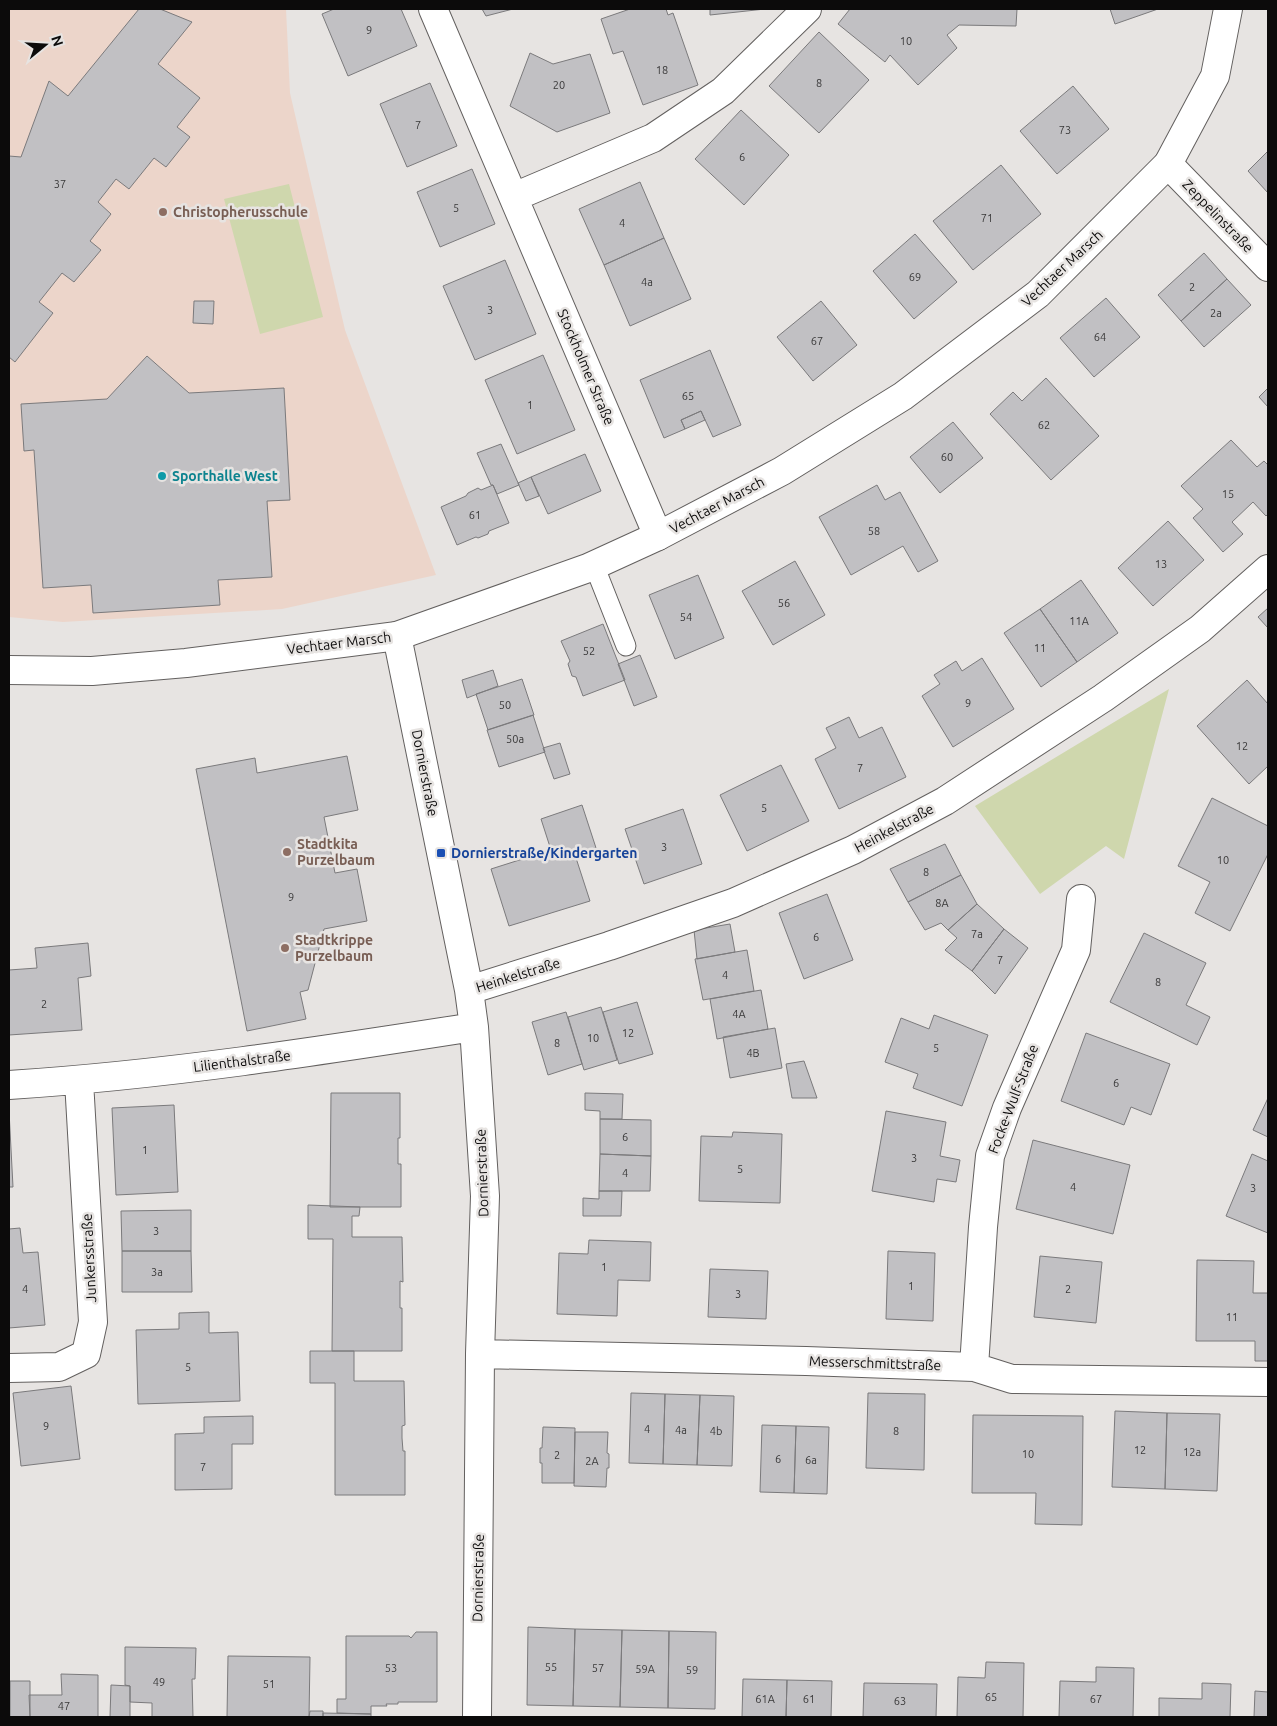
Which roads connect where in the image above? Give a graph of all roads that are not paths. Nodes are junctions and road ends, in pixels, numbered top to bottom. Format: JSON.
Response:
{"nodes":[{"id":1,"x":433,"y":9,"type":"edge"},
{"id":2,"x":807,"y":9,"type":"edge"},
{"id":3,"x":1228,"y":9,"type":"edge"},
{"id":4,"x":1168,"y":164,"type":"junction"},
{"id":5,"x":514,"y":198,"type":"junction"},
{"id":6,"x":1268,"y":267,"type":"edge"},
{"id":7,"x":658,"y":536,"type":"junction"},
{"id":8,"x":594,"y":565,"type":"junction"},
{"id":9,"x":1268,"y":569,"type":"edge"},
{"id":10,"x":397,"y":636,"type":"junction"},
{"id":11,"x":626,"y":646,"type":"dead end"},
{"id":12,"x":9,"y":670,"type":"edge"},
{"id":13,"x":1081,"y":899,"type":"dead end"},
{"id":14,"x":469,"y":990,"type":"junction"},
{"id":15,"x":474,"y":1027,"type":"junction"},
{"id":16,"x":79,"y":1080,"type":"junction"},
{"id":17,"x":9,"y":1085,"type":"edge"},
{"id":18,"x":480,"y":1354,"type":"junction"},
{"id":19,"x":974,"y":1366,"type":"junction"},
{"id":20,"x":9,"y":1368,"type":"edge"},
{"id":21,"x":1268,"y":1382,"type":"edge"},
{"id":22,"x":477,"y":1717,"type":"edge"}],
"edges":[{"from":1,"to":5,"type":"street","name":"Stockholmer Straße"},
{"from":2,"to":5,"type":"street"},
{"from":3,"to":4,"type":"street","name":"Vechtaer Marsch"},
{"from":4,"to":6,"type":"street","name":"Zeppelinstraße"},
{"from":4,"to":7,"type":"street","name":"Vechtaer Marsch"},
{"from":5,"to":7,"type":"street","name":"Stockholmer Straße"},
{"from":7,"to":8,"type":"street","name":"Vechtaer Marsch"},
{"from":8,"to":10,"type":"street","name":"Vechtaer Marsch"},
{"from":8,"to":11,"type":"lane"},
{"from":9,"to":14,"type":"street","name":"Heinkelstraße"},
{"from":10,"to":12,"type":"street","name":"Vechtaer Marsch"},
{"from":10,"to":14,"type":"street","name":"Dornierstraße"},
{"from":13,"to":19,"type":"street","name":"Focke-Wulf-Straße"},
{"from":14,"to":15,"type":"street","name":"Dornierstraße"},
{"from":15,"to":16,"type":"street","name":"Lilienthalstraße"},
{"from":15,"to":18,"type":"street","name":"Dornierstraße"},
{"from":16,"to":17,"type":"street","name":"Lilienthalstraße"},
{"from":16,"to":20,"type":"street","name":"Junkersstraße"},
{"from":18,"to":19,"type":"street","name":"Messerschmittstraße"},
{"from":18,"to":22,"type":"street","name":"Dornierstraße"},
{"from":19,"to":21,"type":"street","name":"Messerschmittstraße"}]}
